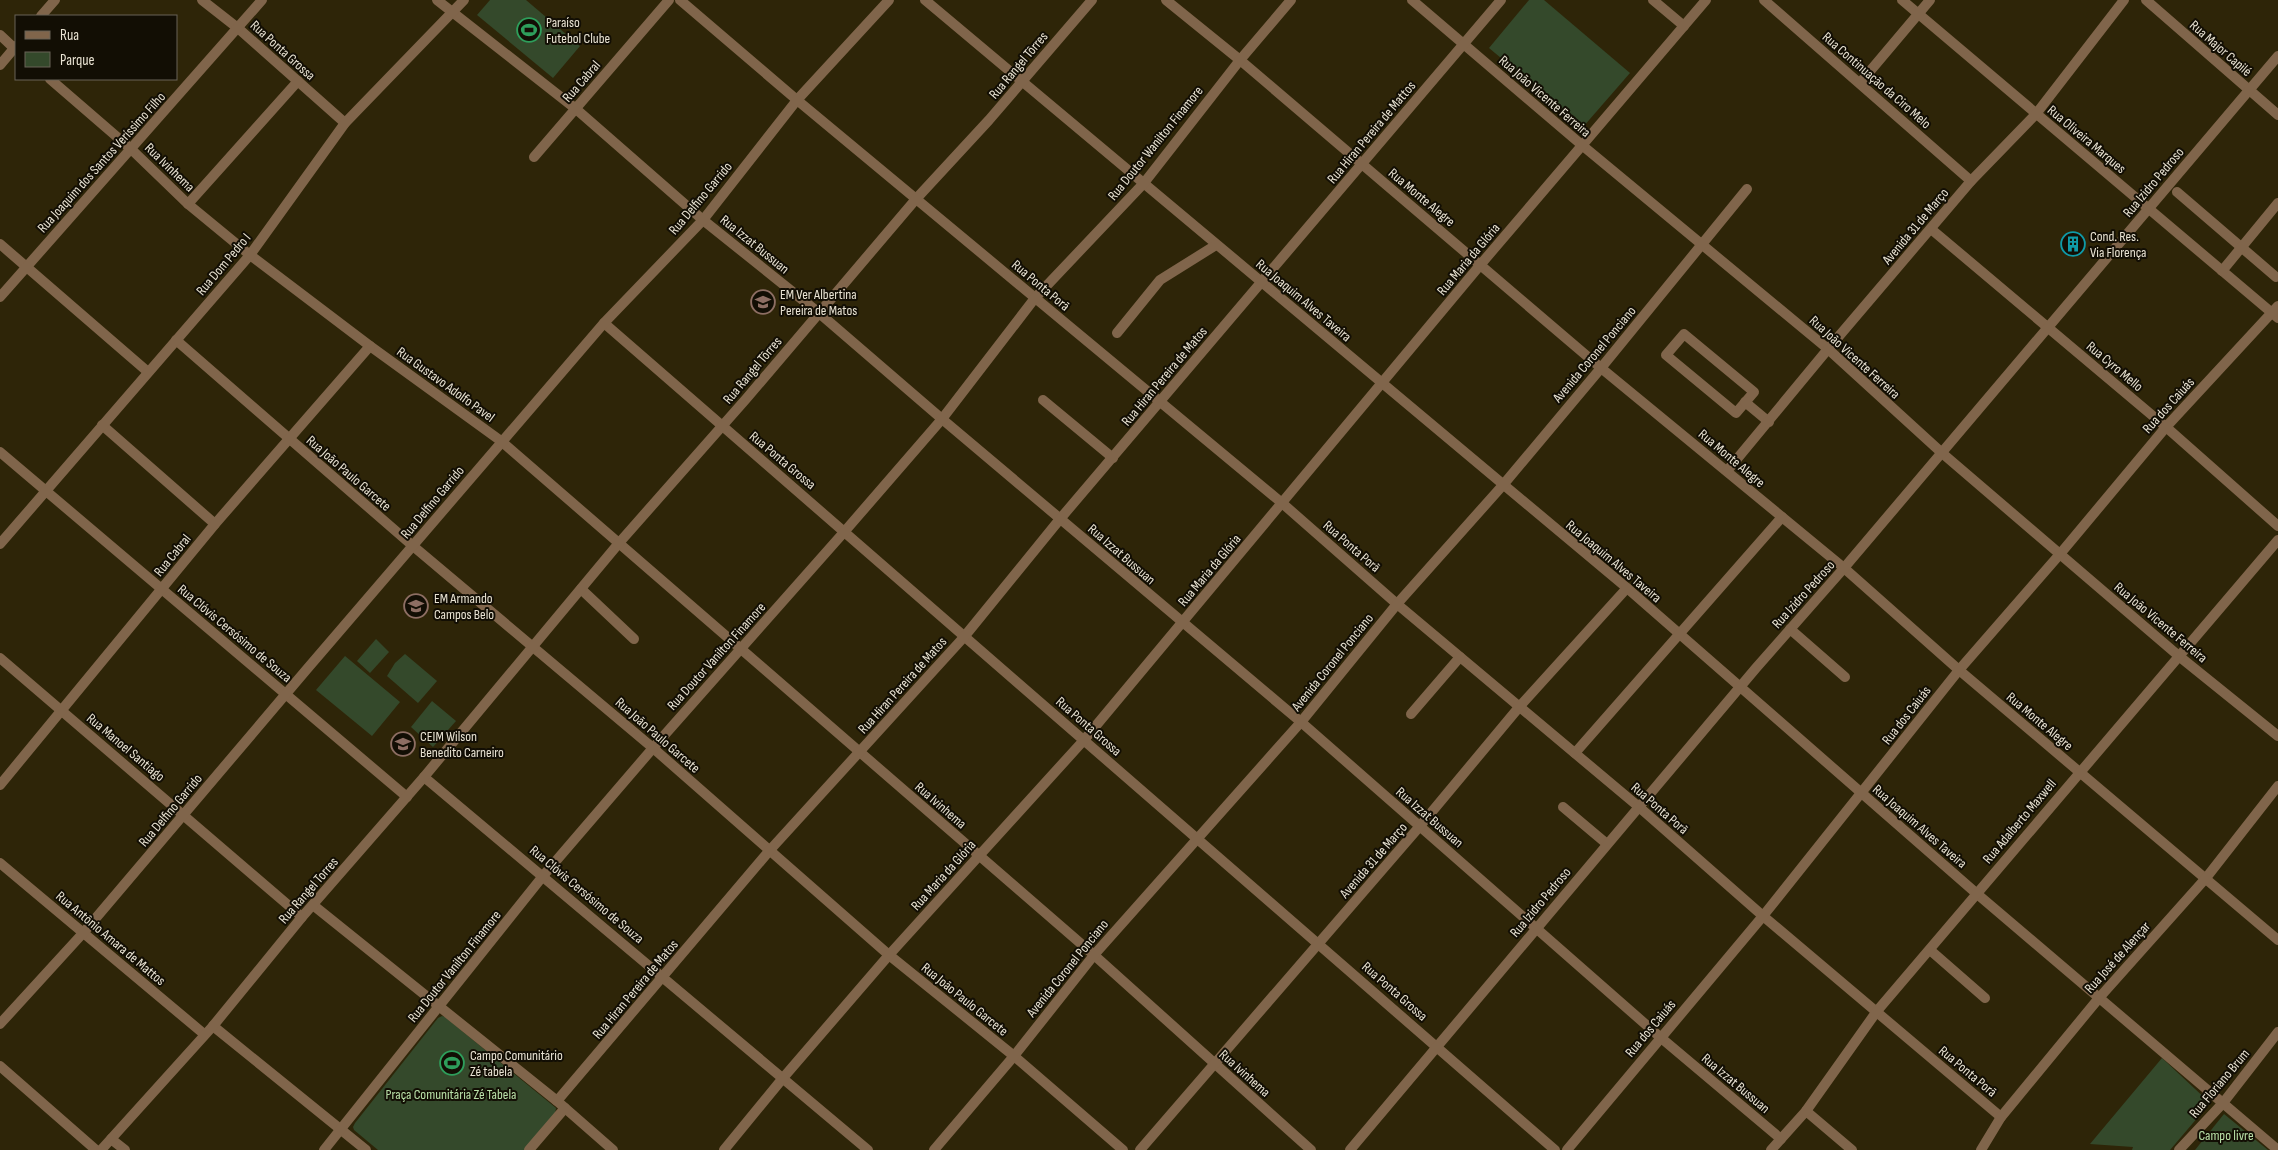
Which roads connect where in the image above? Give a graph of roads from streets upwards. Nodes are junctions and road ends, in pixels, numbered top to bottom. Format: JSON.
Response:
{"nodes":[{"id":1,"x":55,"y":0,"type":"edge"},
{"id":2,"x":202,"y":0,"type":"edge"},
{"id":3,"x":262,"y":0,"type":"edge"},
{"id":4,"x":437,"y":0,"type":"edge"},
{"id":5,"x":464,"y":0,"type":"edge"},
{"id":6,"x":669,"y":0,"type":"edge"},
{"id":7,"x":680,"y":0,"type":"edge"},
{"id":8,"x":889,"y":0,"type":"edge"},
{"id":9,"x":925,"y":0,"type":"edge"},
{"id":10,"x":1092,"y":0,"type":"edge"},
{"id":11,"x":1166,"y":0,"type":"edge"},
{"id":12,"x":1291,"y":0,"type":"edge"},
{"id":13,"x":1412,"y":0,"type":"edge"},
{"id":14,"x":1501,"y":0,"type":"edge"},
{"id":15,"x":1653,"y":0,"type":"edge"},
{"id":16,"x":1706,"y":0,"type":"edge"},
{"id":17,"x":1764,"y":0,"type":"edge"},
{"id":18,"x":1902,"y":0,"type":"edge"},
{"id":19,"x":1930,"y":0,"type":"edge"},
{"id":20,"x":2124,"y":0,"type":"edge"},
{"id":21,"x":2146,"y":0,"type":"edge"},
{"id":22,"x":453,"y":13,"type":"junction"},
{"id":23,"x":1919,"y":14,"type":"junction"},
{"id":24,"x":42,"y":15,"type":"edge"},
{"id":25,"x":1684,"y":26,"type":"junction"},
{"id":26,"x":239,"y":29,"type":"junction"},
{"id":27,"x":0,"y":35,"type":"edge"},
{"id":28,"x":1463,"y":44,"type":"junction"},
{"id":29,"x":15,"y":47,"type":"edge"},
{"id":30,"x":15,"y":49,"type":"edge"},
{"id":31,"x":2278,"y":56,"type":"edge"},
{"id":32,"x":1240,"y":60,"type":"junction"},
{"id":33,"x":0,"y":65,"type":"edge"},
{"id":34,"x":51,"y":80,"type":"edge"},
{"id":35,"x":1022,"y":80,"type":"junction"},
{"id":36,"x":298,"y":81,"type":"junction"},
{"id":37,"x":1860,"y":83,"type":"junction"},
{"id":38,"x":2248,"y":90,"type":"junction"},
{"id":39,"x":797,"y":100,"type":"junction"},
{"id":40,"x":576,"y":109,"type":"junction"},
{"id":41,"x":2036,"y":114,"type":"junction"},
{"id":42,"x":2278,"y":115,"type":"edge"},
{"id":43,"x":345,"y":123,"type":"junction"},
{"id":44,"x":1583,"y":146,"type":"junction"},
{"id":45,"x":131,"y":149,"type":"junction"},
{"id":46,"x":534,"y":157,"type":"dead end"},
{"id":47,"x":1362,"y":165,"type":"junction"},
{"id":48,"x":1971,"y":181,"type":"junction"},
{"id":49,"x":1144,"y":183,"type":"junction"},
{"id":50,"x":1747,"y":188,"type":"dead end"},
{"id":51,"x":2177,"y":192,"type":"dead end"},
{"id":52,"x":916,"y":198,"type":"junction"},
{"id":53,"x":2278,"y":203,"type":"edge"},
{"id":54,"x":188,"y":204,"type":"junction"},
{"id":55,"x":2148,"y":209,"type":"junction"},
{"id":56,"x":703,"y":220,"type":"junction"},
{"id":57,"x":1931,"y":229,"type":"junction"},
{"id":58,"x":0,"y":244,"type":"edge"},
{"id":59,"x":1702,"y":244,"type":"junction"},
{"id":60,"x":1216,"y":245,"type":"junction"},
{"id":61,"x":2241,"y":247,"type":"junction"},
{"id":62,"x":250,"y":254,"type":"junction"},
{"id":63,"x":1481,"y":264,"type":"junction"},
{"id":64,"x":26,"y":267,"type":"junction"},
{"id":65,"x":2222,"y":270,"type":"junction"},
{"id":66,"x":2276,"y":277,"type":"dead end"},
{"id":67,"x":1262,"y":282,"type":"junction"},
{"id":68,"x":0,"y":297,"type":"edge"},
{"id":69,"x":1035,"y":298,"type":"junction"},
{"id":70,"x":2276,"y":312,"type":"edge"},
{"id":71,"x":819,"y":313,"type":"junction"},
{"id":72,"x":604,"y":323,"type":"junction"},
{"id":73,"x":2049,"y":328,"type":"junction"},
{"id":74,"x":1117,"y":333,"type":"dead end"},
{"id":75,"x":176,"y":340,"type":"junction"},
{"id":76,"x":370,"y":346,"type":"junction"},
{"id":77,"x":1828,"y":349,"type":"junction"},
{"id":78,"x":1601,"y":368,"type":"junction"},
{"id":79,"x":148,"y":372,"type":"junction"},
{"id":80,"x":1382,"y":383,"type":"junction"},
{"id":81,"x":1043,"y":400,"type":"dead end"},
{"id":82,"x":1160,"y":402,"type":"junction"},
{"id":83,"x":1746,"y":402,"type":"junction"},
{"id":84,"x":942,"y":419,"type":"junction"},
{"id":85,"x":1769,"y":422,"type":"junction"},
{"id":86,"x":102,"y":425,"type":"junction"},
{"id":87,"x":722,"y":427,"type":"junction"},
{"id":88,"x":2166,"y":427,"type":"junction"},
{"id":89,"x":288,"y":439,"type":"junction"},
{"id":90,"x":501,"y":441,"type":"junction"},
{"id":91,"x":0,"y":452,"type":"edge"},
{"id":92,"x":1942,"y":454,"type":"junction"},
{"id":93,"x":1113,"y":458,"type":"junction"},
{"id":94,"x":1727,"y":471,"type":"junction"},
{"id":95,"x":1503,"y":485,"type":"junction"},
{"id":96,"x":46,"y":492,"type":"junction"},
{"id":97,"x":1283,"y":503,"type":"junction"},
{"id":98,"x":1782,"y":517,"type":"junction"},
{"id":99,"x":1060,"y":519,"type":"junction"},
{"id":100,"x":215,"y":524,"type":"junction"},
{"id":101,"x":2278,"y":526,"type":"edge"},
{"id":102,"x":845,"y":531,"type":"junction"},
{"id":103,"x":2278,"y":540,"type":"edge"},
{"id":104,"x":619,"y":543,"type":"junction"},
{"id":105,"x":0,"y":544,"type":"edge"},
{"id":106,"x":413,"y":546,"type":"junction"},
{"id":107,"x":2060,"y":554,"type":"junction"},
{"id":108,"x":1844,"y":568,"type":"junction"},
{"id":109,"x":1626,"y":588,"type":"junction"},
{"id":110,"x":581,"y":589,"type":"junction"},
{"id":111,"x":162,"y":590,"type":"junction"},
{"id":112,"x":1397,"y":604,"type":"junction"},
{"id":113,"x":1182,"y":623,"type":"junction"},
{"id":114,"x":1790,"y":629,"type":"junction"},
{"id":115,"x":1678,"y":634,"type":"junction"},
{"id":116,"x":964,"y":638,"type":"junction"},
{"id":117,"x":634,"y":639,"type":"dead end"},
{"id":118,"x":534,"y":647,"type":"junction"},
{"id":119,"x":741,"y":648,"type":"junction"},
{"id":120,"x":1460,"y":657,"type":"junction"},
{"id":121,"x":2180,"y":657,"type":"junction"},
{"id":122,"x":0,"y":658,"type":"edge"},
{"id":123,"x":1959,"y":670,"type":"junction"},
{"id":124,"x":1845,"y":677,"type":"dead end"},
{"id":125,"x":1739,"y":688,"type":"junction"},
{"id":126,"x":286,"y":695,"type":"junction"},
{"id":127,"x":1520,"y":706,"type":"junction"},
{"id":128,"x":62,"y":711,"type":"junction"},
{"id":129,"x":1411,"y":714,"type":"dead end"},
{"id":130,"x":1301,"y":722,"type":"junction"},
{"id":131,"x":2278,"y":736,"type":"edge"},
{"id":132,"x":1084,"y":740,"type":"junction"},
{"id":133,"x":653,"y":748,"type":"junction"},
{"id":134,"x":859,"y":753,"type":"junction"},
{"id":135,"x":1575,"y":754,"type":"junction"},
{"id":136,"x":2079,"y":771,"type":"junction"},
{"id":137,"x":424,"y":777,"type":"junction"},
{"id":138,"x":0,"y":785,"type":"edge"},
{"id":139,"x":2278,"y":786,"type":"edge"},
{"id":140,"x":1862,"y":793,"type":"junction"},
{"id":141,"x":407,"y":797,"type":"junction"},
{"id":142,"x":1563,"y":807,"type":"dead end"},
{"id":143,"x":1638,"y":807,"type":"junction"},
{"id":144,"x":184,"y":814,"type":"junction"},
{"id":145,"x":1420,"y":826,"type":"junction"},
{"id":146,"x":1198,"y":838,"type":"junction"},
{"id":147,"x":1607,"y":844,"type":"junction"},
{"id":148,"x":770,"y":850,"type":"junction"},
{"id":149,"x":979,"y":856,"type":"junction"},
{"id":150,"x":0,"y":863,"type":"edge"},
{"id":151,"x":543,"y":876,"type":"junction"},
{"id":152,"x":2206,"y":878,"type":"junction"},
{"id":153,"x":1976,"y":893,"type":"junction"},
{"id":154,"x":313,"y":905,"type":"junction"},
{"id":155,"x":1763,"y":916,"type":"junction"},
{"id":156,"x":302,"y":917,"type":"junction"},
{"id":157,"x":1537,"y":928,"type":"junction"},
{"id":158,"x":84,"y":932,"type":"junction"},
{"id":159,"x":2278,"y":940,"type":"edge"},
{"id":160,"x":1318,"y":943,"type":"junction"},
{"id":161,"x":1930,"y":950,"type":"junction"},
{"id":162,"x":889,"y":954,"type":"junction"},
{"id":163,"x":1094,"y":955,"type":"junction"},
{"id":164,"x":664,"y":977,"type":"junction"},
{"id":165,"x":1985,"y":998,"type":"dead end"},
{"id":166,"x":2099,"y":998,"type":"junction"},
{"id":167,"x":440,"y":1006,"type":"junction"},
{"id":168,"x":1878,"y":1011,"type":"junction"},
{"id":169,"x":0,"y":1024,"type":"edge"},
{"id":170,"x":213,"y":1026,"type":"junction"},
{"id":171,"x":2278,"y":1032,"type":"edge"},
{"id":172,"x":204,"y":1034,"type":"junction"},
{"id":173,"x":1660,"y":1037,"type":"junction"},
{"id":174,"x":1437,"y":1046,"type":"junction"},
{"id":175,"x":1014,"y":1056,"type":"junction"},
{"id":176,"x":1214,"y":1063,"type":"junction"},
{"id":177,"x":0,"y":1066,"type":"edge"},
{"id":178,"x":783,"y":1078,"type":"junction"},
{"id":179,"x":2223,"y":1103,"type":"junction"},
{"id":180,"x":561,"y":1105,"type":"junction"},
{"id":181,"x":1806,"y":1111,"type":"junction"},
{"id":182,"x":2001,"y":1117,"type":"junction"},
{"id":183,"x":340,"y":1129,"type":"junction"},
{"id":184,"x":111,"y":1139,"type":"junction"},
{"id":185,"x":1781,"y":1139,"type":"junction"},
{"id":186,"x":96,"y":1150,"type":"edge"},
{"id":187,"x":102,"y":1150,"type":"edge"},
{"id":188,"x":125,"y":1150,"type":"edge"},
{"id":189,"x":324,"y":1150,"type":"edge"},
{"id":190,"x":366,"y":1150,"type":"edge"},
{"id":191,"x":530,"y":1150,"type":"edge"},
{"id":192,"x":613,"y":1150,"type":"edge"},
{"id":193,"x":724,"y":1150,"type":"edge"},
{"id":194,"x":868,"y":1150,"type":"edge"},
{"id":195,"x":934,"y":1150,"type":"edge"},
{"id":196,"x":1122,"y":1150,"type":"edge"},
{"id":197,"x":1140,"y":1150,"type":"edge"},
{"id":198,"x":1311,"y":1150,"type":"edge"},
{"id":199,"x":1350,"y":1150,"type":"edge"},
{"id":200,"x":1555,"y":1150,"type":"edge"},
{"id":201,"x":1567,"y":1150,"type":"edge"},
{"id":202,"x":1770,"y":1150,"type":"edge"},
{"id":203,"x":1852,"y":1150,"type":"edge"},
{"id":204,"x":1981,"y":1150,"type":"edge"},
{"id":205,"x":2179,"y":1150,"type":"edge"},
{"id":206,"x":2278,"y":1150,"type":"edge"}],
"edges":[{"from":1,"to":24,"type":"street"},
{"from":2,"to":26,"type":"street","name":"Rua Ponta Grossa"},
{"from":3,"to":26,"type":"street","name":"Rua Joaquim dos Santos Veríssimo Filho"},
{"from":4,"to":22,"type":"street","name":"Rua Izzat Bussuan"},
{"from":5,"to":22,"type":"street","name":"Rua Dom Pedro I"},
{"from":6,"to":40,"type":"street","name":"Rua Cabral"},
{"from":7,"to":39,"type":"street","name":"Rua Ponta Porã"},
{"from":8,"to":39,"type":"street","name":"Rua Delfino Garrido"},
{"from":9,"to":35,"type":"street","name":"Rua Joaquim Alves Taveira"},
{"from":10,"to":35,"type":"street","name":"Rua Rangel Tôrres"},
{"from":11,"to":32,"type":"street","name":"Rua Monte Alegre"},
{"from":12,"to":32,"type":"street","name":"Rua Doutor Wanilton Finamore"},
{"from":13,"to":28,"type":"street","name":"Rua João Vicente Ferreira"},
{"from":14,"to":28,"type":"street","name":"Rua Hiran Pereira de Mattos"},
{"from":15,"to":25,"type":"street"},
{"from":16,"to":25,"type":"street","name":"Rua Maria da Glória"},
{"from":17,"to":37,"type":"street","name":"Rua Continuação da Ciro Melo"},
{"from":18,"to":23,"type":"street","name":"Rua Oliveira Marques"},
{"from":19,"to":23,"type":"street"},
{"from":20,"to":41,"type":"street","name":"Avenida 31 de Março"},
{"from":21,"to":38,"type":"street","name":"Rua Major Capilé"},
{"from":22,"to":40,"type":"street","name":"Rua Izzat Bussuan"},
{"from":22,"to":43,"type":"street","name":"Rua Dom Pedro I"},
{"from":23,"to":37,"type":"street"},
{"from":23,"to":41,"type":"street","name":"Rua Oliveira Marques"},
{"from":25,"to":44,"type":"street","name":"Rua Maria da Glória"},
{"from":26,"to":36,"type":"street","name":"Rua Ponta Grossa"},
{"from":26,"to":45,"type":"street","name":"Rua Joaquim dos Santos Veríssimo Filho"},
{"from":27,"to":29,"type":"street"},
{"from":28,"to":44,"type":"street","name":"Rua João Vicente Ferreira"},
{"from":28,"to":47,"type":"street","name":"Rua Hiran Pereira de Mattos"},
{"from":30,"to":33,"type":"street"},
{"from":31,"to":38,"type":"street","name":"Rua Izidro Pedroso"},
{"from":32,"to":47,"type":"street","name":"Rua Monte Alegre"},
{"from":32,"to":49,"type":"street","name":"Rua Doutor Wanilton Finamore"},
{"from":34,"to":45,"type":"street","name":"Rua Ivinhema"},
{"from":35,"to":49,"type":"street","name":"Rua Joaquim Alves Taveira"},
{"from":35,"to":52,"type":"street","name":"Rua Rangel Tôrres"},
{"from":36,"to":43,"type":"street","name":"Rua Ponta Grossa"},
{"from":36,"to":54,"type":"street"},
{"from":37,"to":48,"type":"street","name":"Rua Continuação da Ciro Melo"},
{"from":38,"to":42,"type":"street","name":"Rua Major Capilé"},
{"from":38,"to":55,"type":"street","name":"Rua Izidro Pedroso"},
{"from":39,"to":52,"type":"street","name":"Rua Ponta Porã"},
{"from":39,"to":56,"type":"street","name":"Rua Delfino Garrido"},
{"from":40,"to":46,"type":"street","name":"Rua Cabral"},
{"from":40,"to":56,"type":"street","name":"Rua Izzat Bussuan"},
{"from":41,"to":48,"type":"street","name":"Avenida 31 de Março"},
{"from":41,"to":55,"type":"street","name":"Rua Oliveira Marques"},
{"from":43,"to":62,"type":"street","name":"Rua Dom Pedro I"},
{"from":44,"to":59,"type":"street","name":"Rua João Vicente Ferreira"},
{"from":44,"to":63,"type":"street","name":"Rua Maria da Glória"},
{"from":45,"to":54,"type":"street","name":"Rua Ivinhema"},
{"from":45,"to":64,"type":"street","name":"Rua Joaquim dos Santos Veríssimo Filho"},
{"from":47,"to":63,"type":"street","name":"Rua Monte Alegre"},
{"from":47,"to":67,"type":"street","name":"Rua Hiran Pereira de Mattos"},
{"from":48,"to":57,"type":"street","name":"Avenida 31 de Março"},
{"from":49,"to":60,"type":"street","name":"Rua Joaquim Alves Taveira"},
{"from":49,"to":69,"type":"street","name":"Rua Doutor Wanilton Finamore"},
{"from":50,"to":59,"type":"street","name":"Avenida Coronel Ponciano"},
{"from":51,"to":61,"type":"street"},
{"from":52,"to":69,"type":"street","name":"Rua Ponta Porã"},
{"from":52,"to":71,"type":"street","name":"Rua Rangel Tôrres"},
{"from":53,"to":61,"type":"street"},
{"from":54,"to":62,"type":"street","name":"Rua Ivinhema"},
{"from":55,"to":65,"type":"street","name":"Rua Oliveira Marques"},
{"from":55,"to":73,"type":"street","name":"Rua Izidro Pedroso"},
{"from":56,"to":71,"type":"street","name":"Rua Izzat Bussuan"},
{"from":56,"to":72,"type":"street","name":"Rua Delfino Garrido"},
{"from":57,"to":73,"type":"street","name":"Rua Cyro Mello"},
{"from":57,"to":77,"type":"street","name":"Avenida 31 de Março"},
{"from":58,"to":64,"type":"street"},
{"from":59,"to":77,"type":"street","name":"Rua João Vicente Ferreira"},
{"from":59,"to":78,"type":"street","name":"Avenida Coronel Ponciano"},
{"from":60,"to":67,"type":"street","name":"Rua Joaquim Alves Taveira"},
{"from":60,"to":74,"type":"street"},
{"from":61,"to":65,"type":"street"},
{"from":61,"to":66,"type":"street"},
{"from":62,"to":75,"type":"street","name":"Rua Dom Pedro I"},
{"from":62,"to":76,"type":"street","name":"Rua Gustavo Adolfo Pavel"},
{"from":63,"to":78,"type":"street","name":"Rua Monte Alegre"},
{"from":63,"to":80,"type":"street","name":"Rua Maria da Glória"},
{"from":64,"to":68,"type":"street","name":"Rua Joaquim dos Santos Veríssimo Filho"},
{"from":64,"to":79,"type":"street"},
{"from":65,"to":70,"type":"street","name":"Rua Oliveira Marques"},
{"from":67,"to":80,"type":"street","name":"Rua Joaquim Alves Taveira"},
{"from":67,"to":82,"type":"street","name":"Rua Hiran Pereira de Matos"},
{"from":69,"to":82,"type":"street","name":"Rua Ponta Porã"},
{"from":69,"to":84,"type":"street","name":"Rua Doutor Vanilton Finamore"},
{"from":70,"to":88,"type":"street","name":"Rua dos Caiuás"},
{"from":71,"to":84,"type":"street","name":"Rua Izzat Bussuan"},
{"from":71,"to":87,"type":"street","name":"Rua Rangel Tôrres"},
{"from":72,"to":87,"type":"street","name":"Rua Ponta Grossa"},
{"from":72,"to":90,"type":"street","name":"Rua Delfino Garrido"},
{"from":73,"to":88,"type":"street","name":"Rua Cyro Mello"},
{"from":73,"to":92,"type":"street","name":"Rua Izidro Pedroso"},
{"from":75,"to":79,"type":"street","name":"Rua Dom Pedro I"},
{"from":75,"to":89,"type":"street","name":"Rua João Paulo Garcete"},
{"from":76,"to":89,"type":"street","name":"Rua Cabral"},
{"from":76,"to":90,"type":"street","name":"Rua Gustavo Adolfo Pavel"},
{"from":77,"to":85,"type":"street","name":"Avenida 31 de Março"},
{"from":77,"to":92,"type":"street","name":"Rua João Vicente Ferreira"},
{"from":78,"to":94,"type":"street","name":"Rua Monte Alegre"},
{"from":78,"to":95,"type":"street","name":"Avenida Coronel Ponciano"},
{"from":79,"to":86,"type":"street","name":"Rua Dom Pedro I"},
{"from":80,"to":95,"type":"street","name":"Rua Joaquim Alves Taveira"},
{"from":80,"to":97,"type":"street","name":"Rua Maria da Glória"},
{"from":81,"to":93,"type":"street"},
{"from":82,"to":93,"type":"street","name":"Rua Hiran Pereira de Matos"},
{"from":82,"to":97,"type":"street","name":"Rua Ponta Porã"},
{"from":83,"to":83,"type":"street"},
{"from":83,"to":85,"type":"street"},
{"from":84,"to":99,"type":"street","name":"Rua Izzat Bussuan"},
{"from":84,"to":102,"type":"street","name":"Rua Doutor Vanilton Finamore"},
{"from":85,"to":94,"type":"street","name":"Avenida 31 de Março"},
{"from":86,"to":96,"type":"street","name":"Rua Dom Pedro I"},
{"from":86,"to":100,"type":"street"},
{"from":87,"to":102,"type":"street","name":"Rua Ponta Grossa"},
{"from":87,"to":104,"type":"street","name":"Rua Rangel Tôrres"},
{"from":88,"to":101,"type":"street","name":"Rua Cyro Mello"},
{"from":88,"to":107,"type":"street","name":"Rua dos Caiuás"},
{"from":89,"to":100,"type":"street","name":"Rua Cabral"},
{"from":89,"to":106,"type":"street","name":"Rua João Paulo Garcete"},
{"from":90,"to":104,"type":"street","name":"Rua Gustavo Adolfo Pavel"},
{"from":90,"to":106,"type":"street","name":"Rua Delfino Garrido"},
{"from":91,"to":96,"type":"street","name":"Rua Clóvis Cersósimo de Souza"},
{"from":92,"to":107,"type":"street","name":"Rua João Vicente Ferreira"},
{"from":92,"to":108,"type":"street","name":"Rua Izidro Pedroso"},
{"from":93,"to":99,"type":"street","name":"Rua Hiran Pereira de Matos"},
{"from":94,"to":98,"type":"street","name":"Rua Monte Alegre"},
{"from":95,"to":109,"type":"street","name":"Rua Joaquim Alves Taveira"},
{"from":95,"to":112,"type":"street","name":"Avenida Coronel Ponciano"},
{"from":96,"to":105,"type":"street","name":"Rua Dom Pedro I"},
{"from":96,"to":111,"type":"street","name":"Rua Clóvis Cersósimo de Souza"},
{"from":97,"to":112,"type":"street","name":"Rua Ponta Porã"},
{"from":97,"to":113,"type":"street","name":"Rua Maria da Glória"},
{"from":98,"to":108,"type":"street","name":"Rua Monte Alegre"},
{"from":98,"to":115,"type":"street"},
{"from":99,"to":113,"type":"street","name":"Rua Izzat Bussuan"},
{"from":99,"to":116,"type":"street","name":"Rua Hiran Pereira de Matos"},
{"from":100,"to":111,"type":"street","name":"Rua Cabral"},
{"from":102,"to":116,"type":"street","name":"Rua Ponta Grossa"},
{"from":102,"to":119,"type":"street","name":"Rua Doutor Vanilton Finamore"},
{"from":103,"to":121,"type":"street","name":"Rua Adalberto Maxwell"},
{"from":104,"to":110,"type":"street","name":"Rua Rangel Tôrres"},
{"from":104,"to":119,"type":"street","name":"Rua Ivinhema"},
{"from":106,"to":118,"type":"street","name":"Rua João Paulo Garcete"},
{"from":106,"to":126,"type":"street","name":"Rua Delfino Garrido"},
{"from":107,"to":121,"type":"street","name":"Rua João Vicente Ferreira"},
{"from":107,"to":123,"type":"street","name":"Rua dos Caiuás"},
{"from":108,"to":114,"type":"street","name":"Rua Izidro Pedroso"},
{"from":108,"to":123,"type":"street","name":"Rua Monte Alegre"},
{"from":109,"to":115,"type":"street","name":"Rua Joaquim Alves Taveira"},
{"from":109,"to":127,"type":"street","name":"Avenida 31 de Março"},
{"from":110,"to":117,"type":"street"},
{"from":110,"to":118,"type":"street","name":"Rua Rangel Tôrres"},
{"from":111,"to":126,"type":"street","name":"Rua Clóvis Cersósimo de Souza"},
{"from":111,"to":128,"type":"street","name":"Rua Cabral"},
{"from":112,"to":120,"type":"street","name":"Rua Ponta Porã"},
{"from":112,"to":130,"type":"street","name":"Avenida Coronel Ponciano"},
{"from":113,"to":130,"type":"street","name":"Rua Izzat Bussuan"},
{"from":113,"to":132,"type":"street","name":"Rua Maria da Glória"},
{"from":114,"to":124,"type":"street"},
{"from":114,"to":125,"type":"street","name":"Rua Izidro Pedroso"},
{"from":115,"to":125,"type":"street","name":"Rua Joaquim Alves Taveira"},
{"from":115,"to":135,"type":"street"},
{"from":116,"to":132,"type":"street","name":"Rua Ponta Grossa"},
{"from":116,"to":134,"type":"street","name":"Rua Hiran Pereira de Matos"},
{"from":118,"to":133,"type":"street","name":"Rua João Paulo Garcete"},
{"from":118,"to":137,"type":"street","name":"Rua Rangel Torres"},
{"from":119,"to":133,"type":"street","name":"Rua Doutor Vanilton Finamore"},
{"from":119,"to":134,"type":"street","name":"Rua Ivinhema"},
{"from":120,"to":127,"type":"street","name":"Rua Ponta Porã"},
{"from":120,"to":129,"type":"street"},
{"from":121,"to":131,"type":"street","name":"Rua João Vicente Ferreira"},
{"from":121,"to":136,"type":"street","name":"Rua Adalberto Maxwell"},
{"from":122,"to":128,"type":"street","name":"Rua Manoel Santiago"},
{"from":123,"to":136,"type":"street","name":"Rua Monte Alegre"},
{"from":123,"to":140,"type":"street","name":"Rua dos Caiuás"},
{"from":125,"to":140,"type":"street","name":"Rua Joaquim Alves Taveira"},
{"from":125,"to":143,"type":"street","name":"Rua Izidro Pedroso"},
{"from":126,"to":141,"type":"street","name":"Rua Clóvis Cersósimo de Souza"},
{"from":126,"to":144,"type":"street","name":"Rua Delfino Garrido"},
{"from":127,"to":135,"type":"street","name":"Rua Ponta Porã"},
{"from":127,"to":145,"type":"street","name":"Avenida 31 de Março"},
{"from":128,"to":138,"type":"street","name":"Rua Cabral"},
{"from":128,"to":144,"type":"street","name":"Rua Manoel Santiago"},
{"from":130,"to":145,"type":"street","name":"Rua Izzat Bussuan"},
{"from":130,"to":146,"type":"street","name":"Avenida Coronel Ponciano"},
{"from":132,"to":146,"type":"street","name":"Rua Ponta Grossa"},
{"from":132,"to":149,"type":"street","name":"Rua Maria da Glória"},
{"from":133,"to":148,"type":"street","name":"Rua João Paulo Garcete"},
{"from":133,"to":151,"type":"street","name":"Rua Doutor Vanilton Finamore"},
{"from":134,"to":148,"type":"street","name":"Rua Hiran Pereira de Matos"},
{"from":134,"to":149,"type":"street","name":"Rua Ivinhema"},
{"from":135,"to":143,"type":"street","name":"Rua Ponta Porã"},
{"from":136,"to":152,"type":"street","name":"Rua Monte Alegre"},
{"from":136,"to":153,"type":"street","name":"Rua Adalberto Maxwell"},
{"from":137,"to":141,"type":"street","name":"Rua Rangel Torres"},
{"from":137,"to":151,"type":"street","name":"Rua Clóvis Cersósimo de Souza"},
{"from":139,"to":152,"type":"street","name":"Rua José de Alençar"},
{"from":140,"to":153,"type":"street","name":"Rua Joaquim Alves Taveira"},
{"from":140,"to":155,"type":"street","name":"Rua dos Caiuás"},
{"from":141,"to":154,"type":"street","name":"Rua Rangel Torres"},
{"from":142,"to":147,"type":"street"},
{"from":143,"to":147,"type":"street","name":"Rua Izidro Pedroso"},
{"from":143,"to":155,"type":"street","name":"Rua Ponta Porã"},
{"from":144,"to":156,"type":"street","name":"Rua Manoel Santiago"},
{"from":144,"to":158,"type":"street","name":"Rua Delfino Garrido"},
{"from":145,"to":157,"type":"street","name":"Rua Izzat Bussuan"},
{"from":145,"to":160,"type":"street","name":"Avenida 31 de Março"},
{"from":146,"to":160,"type":"street","name":"Rua Ponta Grossa"},
{"from":146,"to":163,"type":"street","name":"Avenida Coronel Ponciano"},
{"from":147,"to":157,"type":"street","name":"Rua Izidro Pedroso"},
{"from":148,"to":162,"type":"street","name":"Rua João Paulo Garcete"},
{"from":148,"to":164,"type":"street","name":"Rua Hiran Pereira de Matos"},
{"from":149,"to":162,"type":"street","name":"Rua Maria da Glória"},
{"from":149,"to":163,"type":"street","name":"Rua Ivinhema"},
{"from":150,"to":158,"type":"street","name":"Rua Antônio Amara de Mattos"},
{"from":151,"to":164,"type":"street","name":"Rua Clóvis Cersósimo de Souza"},
{"from":151,"to":167,"type":"street","name":"Rua Doutor Vanilton Finamore"},
{"from":152,"to":159,"type":"street","name":"Rua Monte Alegre"},
{"from":152,"to":166,"type":"street","name":"Rua José de Alençar"},
{"from":153,"to":161,"type":"street","name":"Rua Adalberto Maxwell"},
{"from":153,"to":166,"type":"street","name":"Rua Joaquim Alves Taveira"},
{"from":154,"to":156,"type":"street","name":"Rua Rangel Torres"},
{"from":154,"to":167,"type":"street"},
{"from":155,"to":168,"type":"street","name":"Rua Ponta Porã"},
{"from":155,"to":173,"type":"street","name":"Rua dos Caiuás"},
{"from":156,"to":170,"type":"street","name":"Rua Rangel Torres"},
{"from":157,"to":173,"type":"street","name":"Rua Izzat Bussuan"},
{"from":157,"to":174,"type":"street","name":"Rua Izidro Pedroso"},
{"from":158,"to":169,"type":"street","name":"Rua Delfino Garrido"},
{"from":158,"to":172,"type":"street","name":"Rua Antônio Amara de Mattos"},
{"from":160,"to":174,"type":"street","name":"Rua Ponta Grossa"},
{"from":160,"to":176,"type":"street","name":"Avenida 31 de Março"},
{"from":161,"to":165,"type":"street"},
{"from":161,"to":168,"type":"street","name":"Rua Adalberto Maxwell"},
{"from":162,"to":175,"type":"street","name":"Rua João Paulo Garcete"},
{"from":162,"to":178,"type":"street","name":"Rua Maria da Glória"},
{"from":163,"to":175,"type":"street","name":"Avenida Coronel Ponciano"},
{"from":163,"to":176,"type":"street","name":"Rua Ivinhema"},
{"from":164,"to":178,"type":"street","name":"Rua Clóvis Cersósimo de Souza"},
{"from":164,"to":180,"type":"street","name":"Rua Hiran Pereira de Matos"},
{"from":166,"to":179,"type":"street","name":"Rua Joaquim Alves Taveira"},
{"from":166,"to":182,"type":"street","name":"Rua José de Alençar"},
{"from":167,"to":180,"type":"street"},
{"from":167,"to":183,"type":"street","name":"Rua Doutor Vanilton Finamore"},
{"from":168,"to":181,"type":"street","name":"Rua Adalberto Maxwell"},
{"from":168,"to":182,"type":"street","name":"Rua Ponta Porã"},
{"from":170,"to":172,"type":"street","name":"Rua Rangel Torres"},
{"from":170,"to":183,"type":"street"},
{"from":171,"to":179,"type":"street","name":"Rua Floriano Brum"},
{"from":172,"to":184,"type":"street","name":"Rua Rangel Torres"},
{"from":173,"to":185,"type":"street","name":"Rua Izzat Bussuan"},
{"from":173,"to":201,"type":"street","name":"Rua dos Caiuás"},
{"from":174,"to":199,"type":"street","name":"Rua Izidro Pedroso"},
{"from":174,"to":200,"type":"street","name":"Rua Ponta Grossa"},
{"from":175,"to":195,"type":"street","name":"Avenida Coronel Ponciano"},
{"from":175,"to":196,"type":"street","name":"Rua João Paulo Garcete"},
{"from":176,"to":197,"type":"street","name":"Avenida 31 de Março"},
{"from":176,"to":198,"type":"street","name":"Rua Ivinhema"},
{"from":177,"to":186,"type":"street"},
{"from":178,"to":193,"type":"street","name":"Rua Maria da Glória"},
{"from":178,"to":194,"type":"street","name":"Rua Clóvis Cersósimo de Souza"},
{"from":179,"to":205,"type":"street","name":"Rua Floriano Brum"},
{"from":179,"to":206,"type":"street","name":"Rua Joaquim Alves Taveira"},
{"from":180,"to":191,"type":"street","name":"Rua Hiran Pereira de Matos"},
{"from":180,"to":192,"type":"street"},
{"from":181,"to":185,"type":"street","name":"Rua Adalberto Maxwell"},
{"from":181,"to":203,"type":"street"},
{"from":182,"to":204,"type":"street","name":"Rua José de Alençar"},
{"from":183,"to":189,"type":"street","name":"Rua Doutor Vanilton Finamore"},
{"from":183,"to":190,"type":"street"},
{"from":184,"to":187,"type":"street","name":"Rua Rangel Torres"},
{"from":184,"to":188,"type":"street"},
{"from":185,"to":202,"type":"street","name":"Rua Adalberto Maxwell"}]}
